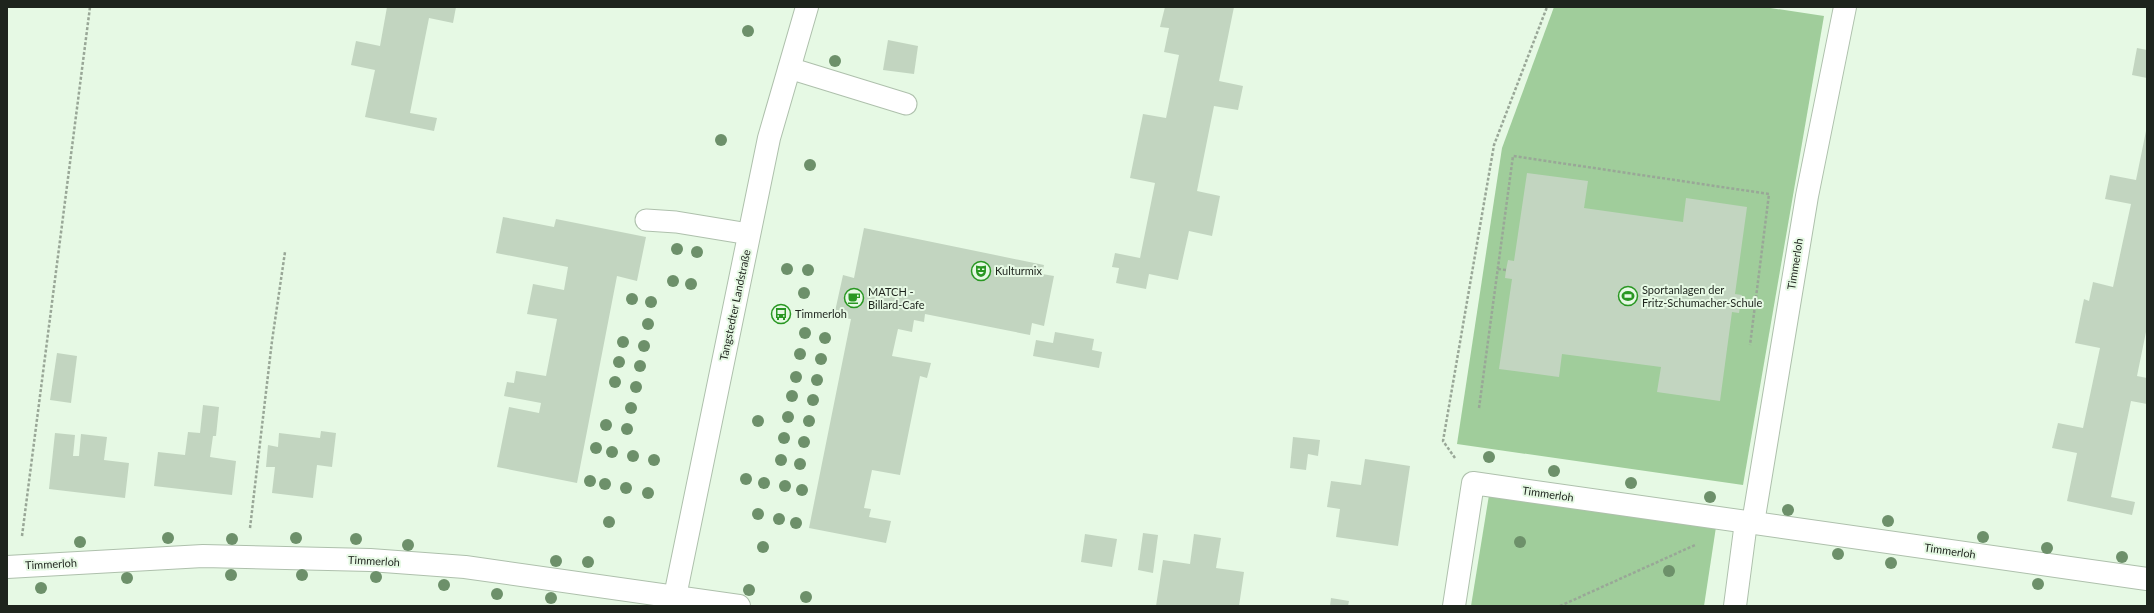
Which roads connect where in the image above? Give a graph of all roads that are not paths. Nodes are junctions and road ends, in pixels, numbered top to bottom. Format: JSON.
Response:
{"nodes":[{"id":1,"x":807,"y":7,"type":"edge"},
{"id":2,"x":1845,"y":7,"type":"edge"},
{"id":3,"x":789,"y":68,"type":"junction"},
{"id":4,"x":906,"y":104,"type":"dead end"},
{"id":5,"x":646,"y":220,"type":"dead end"},
{"id":6,"x":749,"y":234,"type":"junction"},
{"id":7,"x":1749,"y":523,"type":"junction"},
{"id":8,"x":12,"y":566,"type":"edge"},
{"id":9,"x":2147,"y":579,"type":"edge"},
{"id":10,"x":674,"y":601,"type":"edge"},
{"id":11,"x":739,"y":606,"type":"edge"},
{"id":12,"x":1454,"y":606,"type":"edge"},
{"id":13,"x":1735,"y":606,"type":"edge"}],
"edges":[{"from":1,"to":3,"type":"street","name":"Tangstedter Landstraße"},
{"from":2,"to":7,"type":"street","name":"Timmerloh"},
{"from":3,"to":4,"type":"lane"},
{"from":3,"to":6,"type":"street","name":"Tangstedter Landstraße"},
{"from":5,"to":6,"type":"lane"},
{"from":6,"to":10,"type":"street","name":"Tangstedter Landstraße"},
{"from":7,"to":9,"type":"street","name":"Timmerloh"},
{"from":7,"to":12,"type":"street","name":"Timmerloh"},
{"from":7,"to":13,"type":"street","name":"Timmerloh"},
{"from":8,"to":10,"type":"street","name":"Timmerloh"},
{"from":10,"to":11,"type":"street","name":"Timmerloh"}]}
